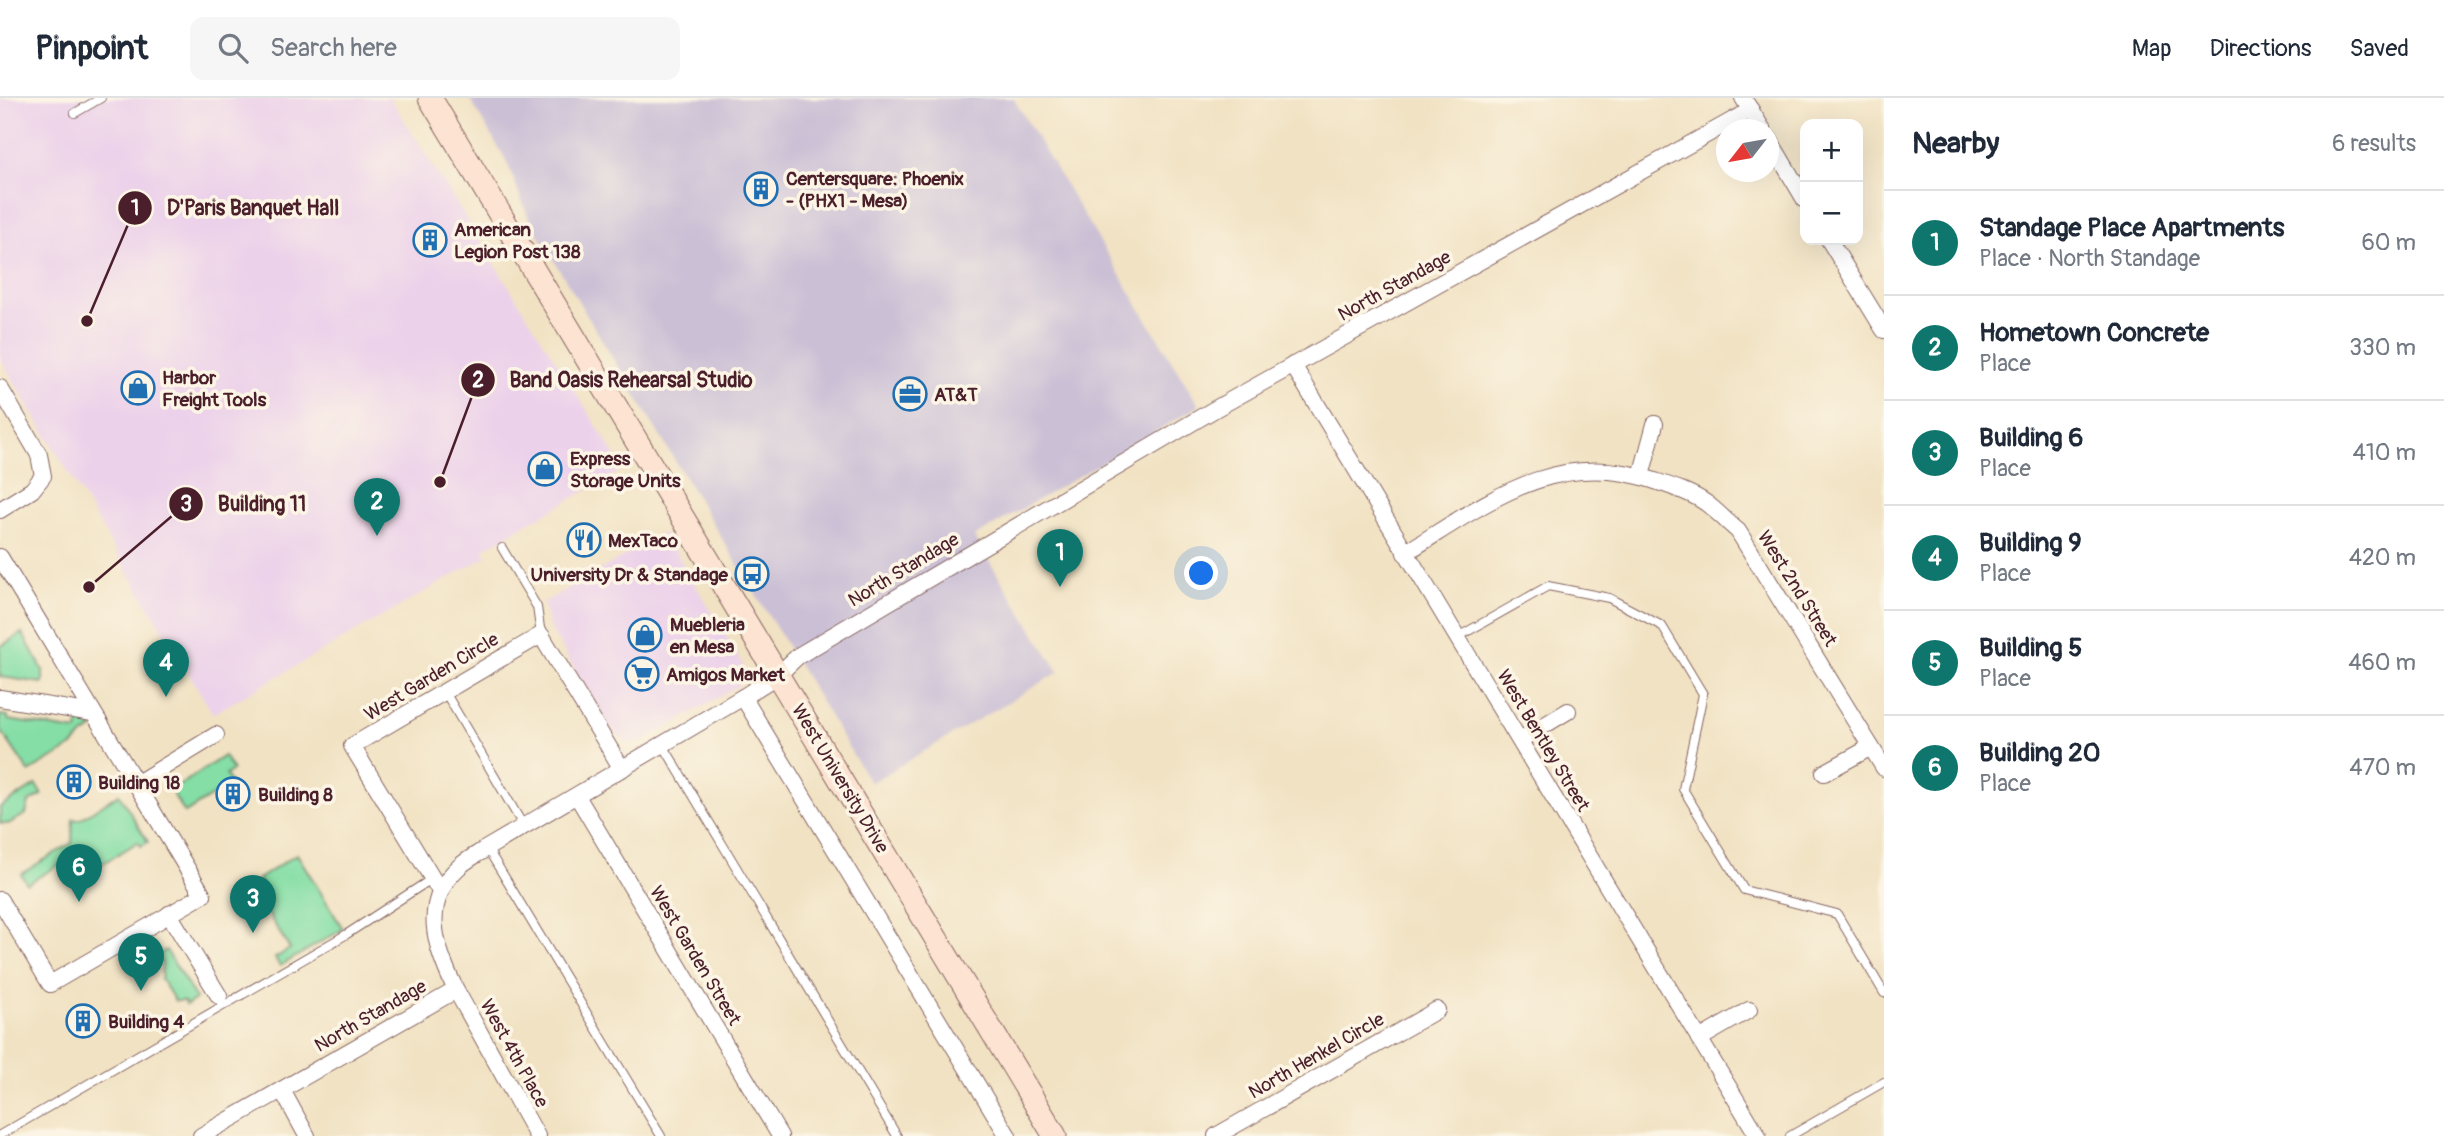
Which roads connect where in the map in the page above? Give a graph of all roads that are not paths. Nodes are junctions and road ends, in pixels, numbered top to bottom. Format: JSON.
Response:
{"nodes":[{"id":1,"x":101,"y":98,"type":"edge"},
{"id":2,"x":430,"y":98,"type":"edge"},
{"id":3,"x":1747,"y":104,"type":"edge"},
{"id":4,"x":75,"y":114,"type":"dead end"},
{"id":5,"x":1756,"y":119,"type":"edge"},
{"id":6,"x":1779,"y":156,"type":"edge"},
{"id":7,"x":1800,"y":192,"type":"edge"},
{"id":8,"x":1832,"y":245,"type":"edge"},
{"id":9,"x":1884,"y":330,"type":"edge"},
{"id":10,"x":1293,"y":365,"type":"junction"},
{"id":11,"x":0,"y":388,"type":"edge"},
{"id":12,"x":1654,"y":424,"type":"dead end"},
{"id":13,"x":1641,"y":476,"type":"junction"},
{"id":14,"x":0,"y":510,"type":"edge"},
{"id":15,"x":502,"y":548,"type":"dead end"},
{"id":16,"x":1405,"y":553,"type":"junction"},
{"id":17,"x":0,"y":557,"type":"edge"},
{"id":18,"x":541,"y":635,"type":"junction"},
{"id":19,"x":1456,"y":638,"type":"junction"},
{"id":20,"x":778,"y":675,"type":"junction"},
{"id":21,"x":445,"y":692,"type":"junction"},
{"id":22,"x":743,"y":697,"type":"junction"},
{"id":23,"x":0,"y":698,"type":"edge"},
{"id":24,"x":1568,"y":711,"type":"dead end"},
{"id":25,"x":93,"y":713,"type":"junction"},
{"id":26,"x":216,"y":735,"type":"dead end"},
{"id":27,"x":1520,"y":740,"type":"junction"},
{"id":28,"x":663,"y":745,"type":"junction"},
{"id":29,"x":1871,"y":747,"type":"junction"},
{"id":30,"x":1884,"y":768,"type":"edge"},
{"id":31,"x":622,"y":769,"type":"junction"},
{"id":32,"x":1824,"y":773,"type":"dead end"},
{"id":33,"x":136,"y":784,"type":"junction"},
{"id":34,"x":577,"y":796,"type":"junction"},
{"id":35,"x":524,"y":827,"type":"junction"},
{"id":36,"x":487,"y":848,"type":"junction"},
{"id":37,"x":436,"y":884,"type":"junction"},
{"id":38,"x":0,"y":900,"type":"edge"},
{"id":39,"x":169,"y":914,"type":"junction"},
{"id":40,"x":456,"y":990,"type":"junction"},
{"id":41,"x":1884,"y":993,"type":"edge"},
{"id":42,"x":219,"y":996,"type":"dead end"},
{"id":43,"x":1437,"y":1010,"type":"dead end"},
{"id":44,"x":1749,"y":1010,"type":"dead end"},
{"id":45,"x":1699,"y":1039,"type":"junction"},
{"id":46,"x":1884,"y":1082,"type":"edge"},
{"id":47,"x":282,"y":1090,"type":"junction"},
{"id":48,"x":0,"y":1135,"type":"edge"},
{"id":49,"x":201,"y":1136,"type":"edge"},
{"id":50,"x":307,"y":1136,"type":"edge"},
{"id":51,"x":537,"y":1136,"type":"edge"},
{"id":52,"x":661,"y":1136,"type":"edge"},
{"id":53,"x":780,"y":1136,"type":"edge"},
{"id":54,"x":897,"y":1136,"type":"edge"},
{"id":55,"x":1008,"y":1136,"type":"edge"},
{"id":56,"x":1055,"y":1136,"type":"edge"},
{"id":57,"x":1216,"y":1136,"type":"edge"},
{"id":58,"x":1758,"y":1136,"type":"edge"},
{"id":59,"x":1790,"y":1136,"type":"edge"}],
"edges":[{"from":1,"to":4,"type":"lane"},
{"from":2,"to":20,"type":"main road","name":"West University Drive"},
{"from":3,"to":5,"type":"street"},
{"from":3,"to":10,"type":"street","name":"North Standage"},
{"from":6,"to":7,"type":"street"},
{"from":8,"to":9,"type":"street"},
{"from":10,"to":16,"type":"street","name":"West Bentley Street"},
{"from":10,"to":20,"type":"street","name":"North Standage"},
{"from":11,"to":14,"type":"street"},
{"from":12,"to":13,"type":"street"},
{"from":13,"to":16,"type":"street","name":"West 2nd Street"},
{"from":13,"to":29,"type":"street","name":"West 2nd Street"},
{"from":15,"to":18,"type":"lane"},
{"from":16,"to":19,"type":"street","name":"West Bentley Street"},
{"from":17,"to":25,"type":"street"},
{"from":18,"to":21,"type":"street","name":"West Garden Circle"},
{"from":18,"to":31,"type":"street"},
{"from":19,"to":27,"type":"street","name":"West Bentley Street"},
{"from":19,"to":41,"type":"lane"},
{"from":20,"to":22,"type":"street","name":"North Standage"},
{"from":20,"to":56,"type":"main road","name":"West University Drive"},
{"from":21,"to":35,"type":"lane"},
{"from":21,"to":37,"type":"street","name":"West Garden Circle"},
{"from":22,"to":28,"type":"street","name":"North Standage"},
{"from":22,"to":55,"type":"street"},
{"from":23,"to":25,"type":"street"},
{"from":24,"to":27,"type":"street"},
{"from":25,"to":33,"type":"street"},
{"from":26,"to":33,"type":"street"},
{"from":27,"to":45,"type":"street","name":"West Bentley Street"},
{"from":28,"to":31,"type":"street","name":"North Standage"},
{"from":28,"to":54,"type":"lane"},
{"from":29,"to":30,"type":"street","name":"West 2nd Street"},
{"from":29,"to":32,"type":"street"},
{"from":31,"to":34,"type":"street","name":"North Standage"},
{"from":33,"to":39,"type":"street"},
{"from":34,"to":35,"type":"street","name":"North Standage"},
{"from":34,"to":53,"type":"street","name":"West Garden Street"},
{"from":35,"to":36,"type":"street","name":"North Standage"},
{"from":36,"to":37,"type":"street","name":"North Standage"},
{"from":36,"to":52,"type":"lane"},
{"from":37,"to":40,"type":"street","name":"North Standage"},
{"from":37,"to":48,"type":"lane"},
{"from":38,"to":39,"type":"street"},
{"from":39,"to":42,"type":"street"},
{"from":40,"to":47,"type":"street","name":"North Standage"},
{"from":40,"to":51,"type":"street","name":"West 4th Place"},
{"from":43,"to":57,"type":"street","name":"North Henkel Circle"},
{"from":44,"to":45,"type":"street"},
{"from":45,"to":58,"type":"street","name":"West Bentley Street"},
{"from":46,"to":59,"type":"lane"},
{"from":47,"to":49,"type":"street","name":"North Standage"},
{"from":47,"to":50,"type":"street"}]}
